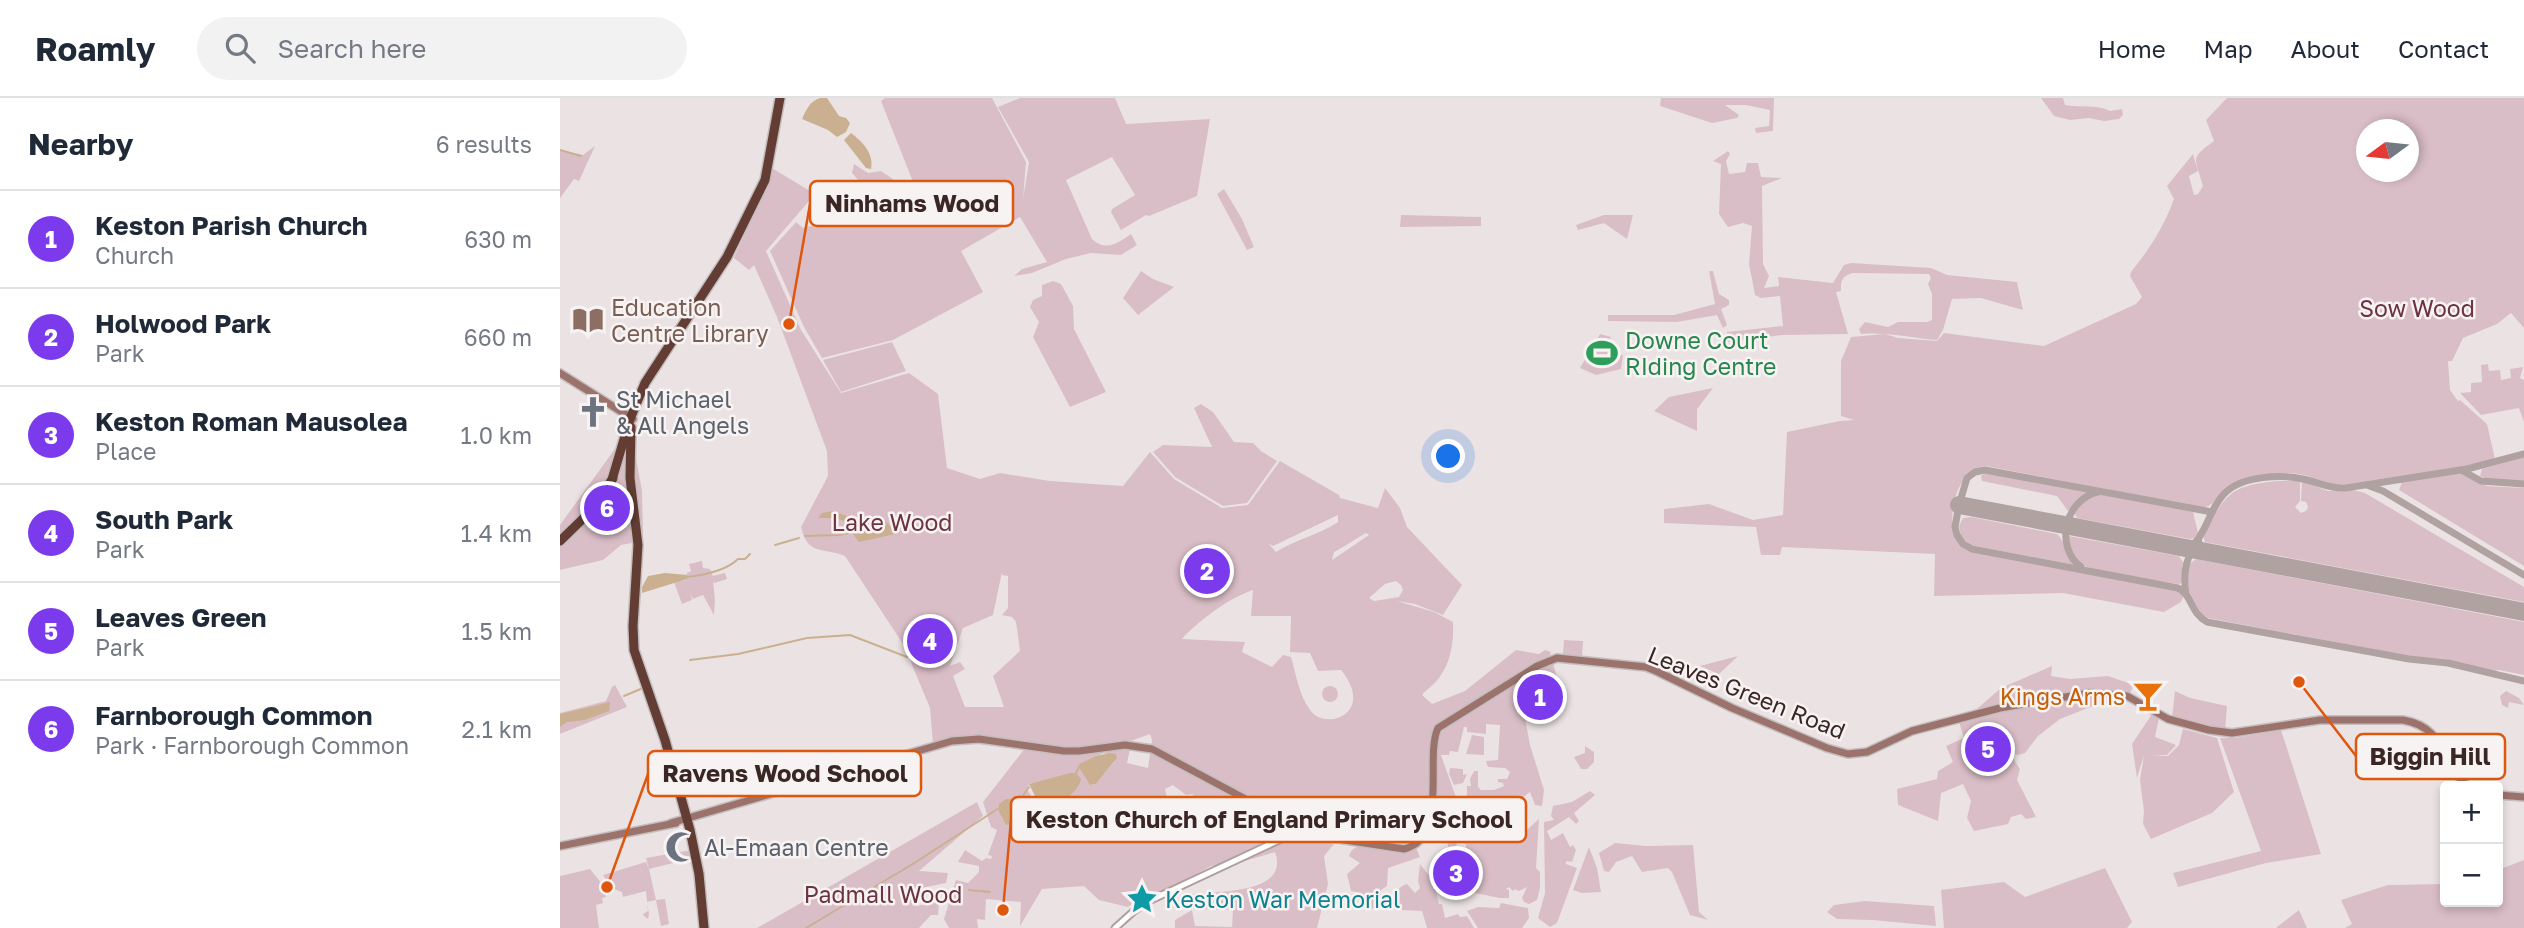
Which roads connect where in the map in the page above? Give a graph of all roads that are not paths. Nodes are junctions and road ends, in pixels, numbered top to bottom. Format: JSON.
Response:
{"nodes":[{"id":1,"x":780,"y":98,"type":"edge"},
{"id":2,"x":560,"y":373,"type":"edge"},
{"id":3,"x":628,"y":423,"type":"junction"},
{"id":4,"x":624,"y":464,"type":"junction"},
{"id":5,"x":560,"y":541,"type":"edge"},
{"id":6,"x":2463,"y":781,"type":"edge"},
{"id":7,"x":2503,"y":795,"type":"edge"},
{"id":8,"x":2524,"y":797,"type":"edge"},
{"id":9,"x":686,"y":819,"type":"junction"},
{"id":10,"x":1295,"y":831,"type":"junction"},
{"id":11,"x":560,"y":846,"type":"edge"},
{"id":12,"x":704,"y":928,"type":"edge"},
{"id":13,"x":1115,"y":928,"type":"edge"}],
"edges":[{"from":1,"to":3,"type":"highway"},
{"from":2,"to":3,"type":"main road"},
{"from":3,"to":4,"type":"highway"},
{"from":4,"to":5,"type":"highway"},
{"from":4,"to":9,"type":"highway"},
{"from":6,"to":10,"type":"main road","name":"Leaves Green Road"},
{"from":7,"to":8,"type":"main road"},
{"from":9,"to":10,"type":"main road"},
{"from":9,"to":11,"type":"main road"},
{"from":9,"to":12,"type":"highway"},
{"from":10,"to":13,"type":"main road"}]}
